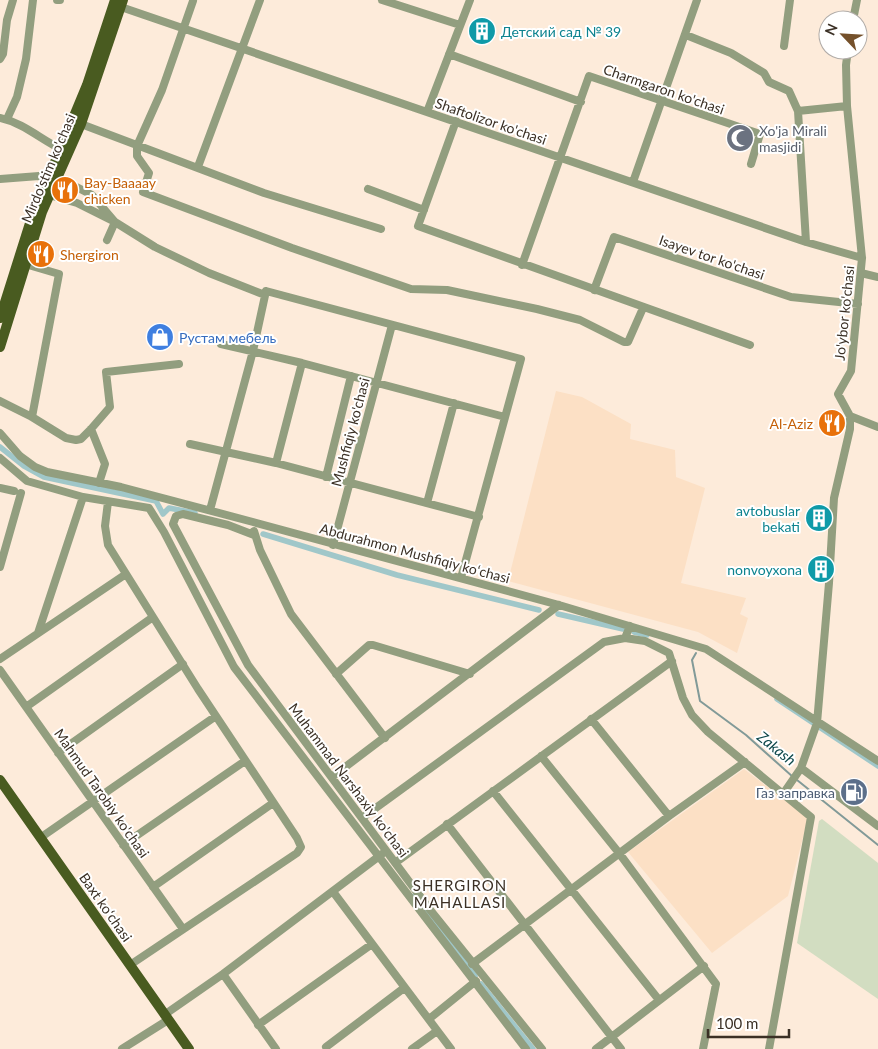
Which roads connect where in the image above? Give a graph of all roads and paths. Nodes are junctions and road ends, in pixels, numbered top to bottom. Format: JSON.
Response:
{"nodes":[{"id":1,"x":14,"y":0,"type":"edge"},
{"id":2,"x":33,"y":0,"type":"edge"},
{"id":3,"x":260,"y":0,"type":"edge"},
{"id":4,"x":382,"y":0,"type":"edge"},
{"id":5,"x":470,"y":0,"type":"edge"},
{"id":6,"x":698,"y":0,"type":"edge"},
{"id":7,"x":790,"y":0,"type":"edge"},
{"id":8,"x":194,"y":1,"type":"edge"},
{"id":9,"x":118,"y":3,"type":"edge"},
{"id":10,"x":460,"y":25,"type":"junction"},
{"id":11,"x":184,"y":28,"type":"junction"},
{"id":12,"x":686,"y":35,"type":"junction"},
{"id":13,"x":784,"y":46,"type":"dead end"},
{"id":14,"x":242,"y":48,"type":"junction"},
{"id":15,"x":449,"y":54,"type":"junction"},
{"id":16,"x":0,"y":59,"type":"edge"},
{"id":17,"x":847,"y":60,"type":"edge"},
{"id":18,"x":661,"y":101,"type":"junction"},
{"id":19,"x":581,"y":102,"type":"junction"},
{"id":20,"x":847,"y":106,"type":"junction"},
{"id":21,"x":798,"y":111,"type":"junction"},
{"id":22,"x":427,"y":112,"type":"junction"},
{"id":23,"x":4,"y":119,"type":"edge"},
{"id":24,"x":456,"y":121,"type":"junction"},
{"id":25,"x":81,"y":124,"type":"junction"},
{"id":26,"x":136,"y":146,"type":"junction"},
{"id":27,"x":61,"y":150,"type":"junction"},
{"id":28,"x":561,"y":158,"type":"junction"},
{"id":29,"x":199,"y":164,"type":"dead end"},
{"id":30,"x":751,"y":164,"type":"dead end"},
{"id":31,"x":0,"y":179,"type":"edge"},
{"id":32,"x":53,"y":180,"type":"junction"},
{"id":33,"x":633,"y":182,"type":"junction"},
{"id":34,"x":368,"y":190,"type":"dead end"},
{"id":35,"x":49,"y":195,"type":"junction"},
{"id":36,"x":424,"y":210,"type":"junction"},
{"id":37,"x":115,"y":222,"type":"junction"},
{"id":38,"x":381,"y":229,"type":"dead end"},
{"id":39,"x":107,"y":240,"type":"dead end"},
{"id":40,"x":806,"y":242,"type":"junction"},
{"id":41,"x":862,"y":258,"type":"junction"},
{"id":42,"x":25,"y":264,"type":"junction"},
{"id":43,"x":522,"y":265,"type":"junction"},
{"id":44,"x":861,"y":273,"type":"junction"},
{"id":45,"x":878,"y":277,"type":"edge"},
{"id":46,"x":594,"y":290,"type":"junction"},
{"id":47,"x":266,"y":295,"type":"junction"},
{"id":48,"x":858,"y":304,"type":"junction"},
{"id":49,"x":643,"y":308,"type":"junction"},
{"id":50,"x":0,"y":318,"type":"edge"},
{"id":51,"x":392,"y":325,"type":"junction"},
{"id":52,"x":221,"y":344,"type":"dead end"},
{"id":53,"x":750,"y":345,"type":"dead end"},
{"id":54,"x":0,"y":347,"type":"edge"},
{"id":55,"x":253,"y":351,"type":"junction"},
{"id":56,"x":302,"y":363,"type":"junction"},
{"id":57,"x":179,"y":364,"type":"dead end"},
{"id":58,"x":352,"y":376,"type":"junction"},
{"id":59,"x":376,"y":382,"type":"junction"},
{"id":60,"x":0,"y":402,"type":"edge"},
{"id":61,"x":454,"y":403,"type":"junction"},
{"id":62,"x":850,"y":416,"type":"junction"},
{"id":63,"x":32,"y":417,"type":"junction"},
{"id":64,"x":505,"y":417,"type":"junction"},
{"id":65,"x":878,"y":427,"type":"edge"},
{"id":66,"x":91,"y":429,"type":"junction"},
{"id":67,"x":0,"y":433,"type":"edge"},
{"id":68,"x":190,"y":444,"type":"dead end"},
{"id":69,"x":226,"y":452,"type":"junction"},
{"id":70,"x":0,"y":458,"type":"edge"},
{"id":71,"x":276,"y":464,"type":"junction"},
{"id":72,"x":326,"y":477,"type":"junction"},
{"id":73,"x":99,"y":482,"type":"junction"},
{"id":74,"x":350,"y":483,"type":"junction"},
{"id":75,"x":0,"y":488,"type":"edge"},
{"id":76,"x":83,"y":497,"type":"junction"},
{"id":77,"x":108,"y":502,"type":"junction"},
{"id":78,"x":427,"y":503,"type":"junction"},
{"id":79,"x":210,"y":510,"type":"junction"},
{"id":80,"x":479,"y":517,"type":"junction"},
{"id":81,"x":253,"y":522,"type":"junction"},
{"id":82,"x":254,"y":535,"type":"junction"},
{"id":83,"x":333,"y":545,"type":"junction"},
{"id":84,"x":0,"y":567,"type":"edge"},
{"id":85,"x":126,"y":574,"type":"junction"},
{"id":86,"x":461,"y":578,"type":"junction"},
{"id":87,"x":559,"y":605,"type":"junction"},
{"id":88,"x":153,"y":617,"type":"junction"},
{"id":89,"x":630,"y":626,"type":"junction"},
{"id":90,"x":38,"y":633,"type":"junction"},
{"id":91,"x":625,"y":638,"type":"junction"},
{"id":92,"x":0,"y":659,"type":"edge"},
{"id":93,"x":672,"y":661,"type":"junction"},
{"id":94,"x":182,"y":664,"type":"junction"},
{"id":95,"x":0,"y":670,"type":"edge"},
{"id":96,"x":336,"y":674,"type":"junction"},
{"id":97,"x":470,"y":674,"type":"junction"},
{"id":98,"x":26,"y":706,"type":"junction"},
{"id":99,"x":216,"y":716,"type":"junction"},
{"id":100,"x":591,"y":719,"type":"junction"},
{"id":101,"x":817,"y":722,"type":"junction"},
{"id":102,"x":385,"y":738,"type":"junction"},
{"id":103,"x":58,"y":753,"type":"junction"},
{"id":104,"x":541,"y":756,"type":"junction"},
{"id":105,"x":245,"y":761,"type":"junction"},
{"id":106,"x":878,"y":761,"type":"edge"},
{"id":107,"x":745,"y":762,"type":"junction"},
{"id":108,"x":800,"y":772,"type":"junction"},
{"id":109,"x":332,"y":777,"type":"junction"},
{"id":110,"x":0,"y":780,"type":"edge"},
{"id":111,"x":493,"y":791,"type":"junction"},
{"id":112,"x":785,"y":792,"type":"junction"},
{"id":113,"x":92,"y":800,"type":"junction"},
{"id":114,"x":273,"y":803,"type":"junction"},
{"id":115,"x":669,"y":816,"type":"junction"},
{"id":116,"x":362,"y":818,"type":"junction"},
{"id":117,"x":447,"y":824,"type":"junction"},
{"id":118,"x":878,"y":826,"type":"edge"},
{"id":119,"x":40,"y":838,"type":"junction"},
{"id":120,"x":124,"y":845,"type":"junction"},
{"id":121,"x":386,"y":851,"type":"junction"},
{"id":122,"x":619,"y":853,"type":"junction"},
{"id":123,"x":378,"y":858,"type":"junction"},
{"id":124,"x":395,"y":863,"type":"junction"},
{"id":125,"x":153,"y":887,"type":"junction"},
{"id":126,"x":571,"y":889,"type":"junction"},
{"id":127,"x":334,"y":893,"type":"junction"},
{"id":128,"x":524,"y":925,"type":"junction"},
{"id":129,"x":183,"y":929,"type":"junction"},
{"id":130,"x":372,"y":944,"type":"junction"},
{"id":131,"x":472,"y":964,"type":"junction"},
{"id":132,"x":130,"y":965,"type":"junction"},
{"id":133,"x":704,"y":966,"type":"junction"},
{"id":134,"x":223,"y":974,"type":"junction"},
{"id":135,"x":482,"y":976,"type":"junction"},
{"id":136,"x":474,"y":983,"type":"junction"},
{"id":137,"x":404,"y":988,"type":"junction"},
{"id":138,"x":659,"y":1000,"type":"junction"},
{"id":139,"x":166,"y":1018,"type":"junction"},
{"id":140,"x":429,"y":1019,"type":"junction"},
{"id":141,"x":258,"y":1024,"type":"junction"},
{"id":142,"x":437,"y":1031,"type":"junction"},
{"id":143,"x":611,"y":1037,"type":"junction"},
{"id":144,"x":326,"y":1047,"type":"dead end"},
{"id":145,"x":122,"y":1049,"type":"edge"},
{"id":146,"x":189,"y":1049,"type":"edge"},
{"id":147,"x":276,"y":1049,"type":"edge"},
{"id":148,"x":412,"y":1049,"type":"edge"},
{"id":149,"x":451,"y":1049,"type":"edge"},
{"id":150,"x":526,"y":1049,"type":"edge"},
{"id":151,"x":542,"y":1049,"type":"edge"},
{"id":152,"x":596,"y":1049,"type":"edge"},
{"id":153,"x":621,"y":1049,"type":"edge"},
{"id":154,"x":703,"y":1049,"type":"edge"},
{"id":155,"x":769,"y":1049,"type":"edge"}],
"edges":[{"from":1,"to":16,"type":"street"},
{"from":2,"to":23,"type":"street"},
{"from":3,"to":14,"type":"street"},
{"from":4,"to":10,"type":"street"},
{"from":5,"to":10,"type":"street"},
{"from":6,"to":12,"type":"street"},
{"from":7,"to":13,"type":"street"},
{"from":8,"to":11,"type":"street"},
{"from":9,"to":11,"type":"street","name":"Shaftolizor ko'chasi"},
{"from":9,"to":25,"type":"main road","name":"Mirdo'stim ko'chasi"},
{"from":9,"to":27,"type":"main road","name":"Mirdo'stim ko'chasi"},
{"from":10,"to":15,"type":"street"},
{"from":11,"to":14,"type":"street","name":"Shaftolizor ko'chasi"},
{"from":11,"to":26,"type":"street"},
{"from":12,"to":18,"type":"street"},
{"from":12,"to":21,"type":"street"},
{"from":14,"to":22,"type":"street","name":"Shaftolizor ko'chasi"},
{"from":14,"to":29,"type":"street"},
{"from":15,"to":19,"type":"street"},
{"from":15,"to":22,"type":"street"},
{"from":17,"to":20,"type":"street","name":"Jo'ybor ko'chasi"},
{"from":18,"to":19,"type":"street","name":"Charmgaron ko'chasi"},
{"from":18,"to":30,"type":"street","name":"Charmgaron ko'chasi"},
{"from":18,"to":33,"type":"street"},
{"from":19,"to":28,"type":"street"},
{"from":20,"to":21,"type":"street"},
{"from":20,"to":41,"type":"street","name":"Jo'ybor ko'chasi"},
{"from":21,"to":40,"type":"street"},
{"from":22,"to":24,"type":"street","name":"Shaftolizor ko'chasi"},
{"from":23,"to":27,"type":"street"},
{"from":24,"to":28,"type":"street","name":"Shaftolizor ko'chasi"},
{"from":24,"to":36,"type":"street"},
{"from":25,"to":26,"type":"street"},
{"from":25,"to":32,"type":"main road","name":"Mirdo'stim ko'chasi"},
{"from":26,"to":38,"type":"street"},
{"from":26,"to":49,"type":"street"},
{"from":27,"to":32,"type":"main road","name":"Mirdo'stim ko'chasi"},
{"from":28,"to":33,"type":"street","name":"Shaftolizor ko'chasi"},
{"from":28,"to":43,"type":"street"},
{"from":31,"to":32,"type":"street"},
{"from":32,"to":35,"type":"main road","name":"Mirdo'stim ko'chasi"},
{"from":32,"to":37,"type":"street"},
{"from":32,"to":50,"type":"main road","name":"Mirdo'stim ko'chasi"},
{"from":33,"to":40,"type":"street","name":"Shaftolizor ko'chasi"},
{"from":34,"to":36,"type":"street"},
{"from":35,"to":37,"type":"street"},
{"from":35,"to":42,"type":"main road","name":"Mirdo'stim ko'chasi"},
{"from":36,"to":43,"type":"street"},
{"from":37,"to":39,"type":"street"},
{"from":37,"to":47,"type":"street"},
{"from":40,"to":41,"type":"street","name":"Shaftolizor ko'chasi"},
{"from":41,"to":44,"type":"street","name":"Jo'ybor ko'chasi"},
{"from":42,"to":54,"type":"main road","name":"Mirdo'stim ko'chasi"},
{"from":42,"to":63,"type":"street"},
{"from":43,"to":46,"type":"street"},
{"from":44,"to":45,"type":"street"},
{"from":44,"to":48,"type":"street","name":"Jo'ybor ko'chasi"},
{"from":46,"to":48,"type":"street","name":"Isayev tor ko'chasi"},
{"from":46,"to":49,"type":"street"},
{"from":47,"to":51,"type":"street"},
{"from":47,"to":55,"type":"street"},
{"from":48,"to":62,"type":"street","name":"Jo'ybor ko'chasi"},
{"from":49,"to":53,"type":"street"},
{"from":51,"to":59,"type":"street","name":"Mushfiqiy ko'chasi"},
{"from":51,"to":64,"type":"street"},
{"from":52,"to":55,"type":"street"},
{"from":55,"to":56,"type":"street"},
{"from":55,"to":69,"type":"street"},
{"from":56,"to":58,"type":"street"},
{"from":56,"to":71,"type":"street"},
{"from":57,"to":66,"type":"street"},
{"from":58,"to":59,"type":"street"},
{"from":58,"to":72,"type":"street"},
{"from":59,"to":61,"type":"street"},
{"from":59,"to":74,"type":"street","name":"Mushfiqiy ko'chasi"},
{"from":60,"to":63,"type":"street"},
{"from":61,"to":64,"type":"street"},
{"from":61,"to":78,"type":"street"},
{"from":62,"to":65,"type":"street"},
{"from":62,"to":101,"type":"street"},
{"from":63,"to":66,"type":"street"},
{"from":64,"to":80,"type":"street"},
{"from":66,"to":73,"type":"street"},
{"from":67,"to":73,"type":"street","name":"Abdurahmon Mushfiqiy koʻchasi"},
{"from":68,"to":69,"type":"street"},
{"from":69,"to":71,"type":"street"},
{"from":69,"to":79,"type":"street"},
{"from":70,"to":76,"type":"street"},
{"from":71,"to":72,"type":"street"},
{"from":72,"to":74,"type":"street"},
{"from":73,"to":79,"type":"street","name":"Abdurahmon Mushfiqiy koʻchasi"},
{"from":74,"to":78,"type":"street"},
{"from":74,"to":83,"type":"street","name":"Mushfiqiy ko'chasi"},
{"from":75,"to":84,"type":"street"},
{"from":76,"to":77,"type":"street"},
{"from":76,"to":90,"type":"street"},
{"from":77,"to":85,"type":"street"},
{"from":77,"to":123,"type":"street"},
{"from":78,"to":80,"type":"street"},
{"from":79,"to":81,"type":"street","name":"Abdurahmon Mushfiqiy koʻchasi"},
{"from":80,"to":86,"type":"street"},
{"from":81,"to":82,"type":"street"},
{"from":81,"to":83,"type":"street","name":"Abdurahmon Mushfiqiy koʻchasi"},
{"from":82,"to":96,"type":"street"},
{"from":82,"to":109,"type":"street","name":"Muhammad Narshaxiy ko'chasi"},
{"from":83,"to":86,"type":"street","name":"Abdurahmon Mushfiqiy koʻchasi"},
{"from":85,"to":88,"type":"street"},
{"from":85,"to":90,"type":"street"},
{"from":86,"to":87,"type":"street","name":"Abdurahmon Mushfiqiy koʻchasi"},
{"from":87,"to":89,"type":"street","name":"Abdurahmon Mushfiqiy koʻchasi"},
{"from":87,"to":97,"type":"street"},
{"from":88,"to":94,"type":"street"},
{"from":88,"to":98,"type":"street"},
{"from":89,"to":91,"type":"street"},
{"from":89,"to":101,"type":"street","name":"Abdurahmon Mushfiqiy koʻchasi"},
{"from":90,"to":92,"type":"street"},
{"from":91,"to":93,"type":"street"},
{"from":91,"to":116,"type":"street"},
{"from":93,"to":100,"type":"street"},
{"from":93,"to":107,"type":"street"},
{"from":94,"to":99,"type":"street"},
{"from":94,"to":103,"type":"street"},
{"from":95,"to":98,"type":"street","name":"Mahmud Tarobiy ko'chasi"},
{"from":96,"to":97,"type":"street"},
{"from":96,"to":102,"type":"street"},
{"from":97,"to":102,"type":"street"},
{"from":98,"to":103,"type":"street","name":"Mahmud Tarobiy ko'chasi"},
{"from":99,"to":105,"type":"street"},
{"from":99,"to":113,"type":"street"},
{"from":100,"to":104,"type":"street"},
{"from":100,"to":115,"type":"street"},
{"from":101,"to":106,"type":"street","name":"Abdurahmon Mushfiqiy koʻchasi"},
{"from":101,"to":108,"type":"street"},
{"from":102,"to":109,"type":"street"},
{"from":103,"to":113,"type":"street","name":"Mahmud Tarobiy ko'chasi"},
{"from":104,"to":111,"type":"street"},
{"from":104,"to":122,"type":"street"},
{"from":105,"to":114,"type":"street"},
{"from":105,"to":120,"type":"street"},
{"from":107,"to":112,"type":"street"},
{"from":107,"to":115,"type":"street"},
{"from":108,"to":112,"type":"street"},
{"from":108,"to":118,"type":"street"},
{"from":109,"to":116,"type":"street","name":"Muhammad Narshaxiy ko'chasi"},
{"from":110,"to":119,"type":"main road","name":"Baxt koʻchasi"},
{"from":111,"to":117,"type":"street"},
{"from":111,"to":126,"type":"street"},
{"from":112,"to":155,"type":"street"},
{"from":113,"to":119,"type":"street"},
{"from":113,"to":120,"type":"street","name":"Mahmud Tarobiy ko'chasi"},
{"from":114,"to":125,"type":"street"},
{"from":114,"to":129,"type":"street"},
{"from":115,"to":122,"type":"street"},
{"from":116,"to":121,"type":"street","name":"Muhammad Narshaxiy ko'chasi"},
{"from":117,"to":124,"type":"street"},
{"from":117,"to":128,"type":"street"},
{"from":119,"to":132,"type":"main road","name":"Baxt koʻchasi"},
{"from":120,"to":125,"type":"street","name":"Mahmud Tarobiy ko'chasi"},
{"from":121,"to":123,"type":"street"},
{"from":121,"to":124,"type":"street","name":"Muhammad Narshaxiy ko'chasi"},
{"from":122,"to":126,"type":"street"},
{"from":122,"to":133,"type":"street"},
{"from":123,"to":127,"type":"street"},
{"from":123,"to":136,"type":"street"},
{"from":124,"to":131,"type":"street","name":"Muhammad Narshaxiy ko'chasi"},
{"from":125,"to":129,"type":"street","name":"Mahmud Tarobiy ko'chasi"},
{"from":126,"to":128,"type":"street"},
{"from":126,"to":138,"type":"street"},
{"from":127,"to":130,"type":"street"},
{"from":127,"to":134,"type":"street"},
{"from":128,"to":131,"type":"street"},
{"from":128,"to":143,"type":"street"},
{"from":129,"to":132,"type":"street"},
{"from":130,"to":137,"type":"street"},
{"from":130,"to":141,"type":"street"},
{"from":131,"to":135,"type":"street","name":"Muhammad Narshaxiy ko'chasi"},
{"from":132,"to":139,"type":"main road","name":"Baxt koʻchasi"},
{"from":133,"to":138,"type":"street"},
{"from":133,"to":154,"type":"street"},
{"from":134,"to":139,"type":"street"},
{"from":134,"to":141,"type":"street"},
{"from":135,"to":136,"type":"street"},
{"from":135,"to":151,"type":"street","name":"Muhammad Narshaxiy ko'chasi"},
{"from":136,"to":140,"type":"street"},
{"from":136,"to":150,"type":"street"},
{"from":137,"to":140,"type":"street"},
{"from":137,"to":144,"type":"street"},
{"from":138,"to":143,"type":"street"},
{"from":139,"to":145,"type":"street"},
{"from":139,"to":146,"type":"main road","name":"Baxt koʻchasi"},
{"from":140,"to":142,"type":"street"},
{"from":141,"to":147,"type":"street"},
{"from":142,"to":148,"type":"street"},
{"from":142,"to":149,"type":"street"},
{"from":143,"to":152,"type":"street"},
{"from":143,"to":153,"type":"street"}]}
